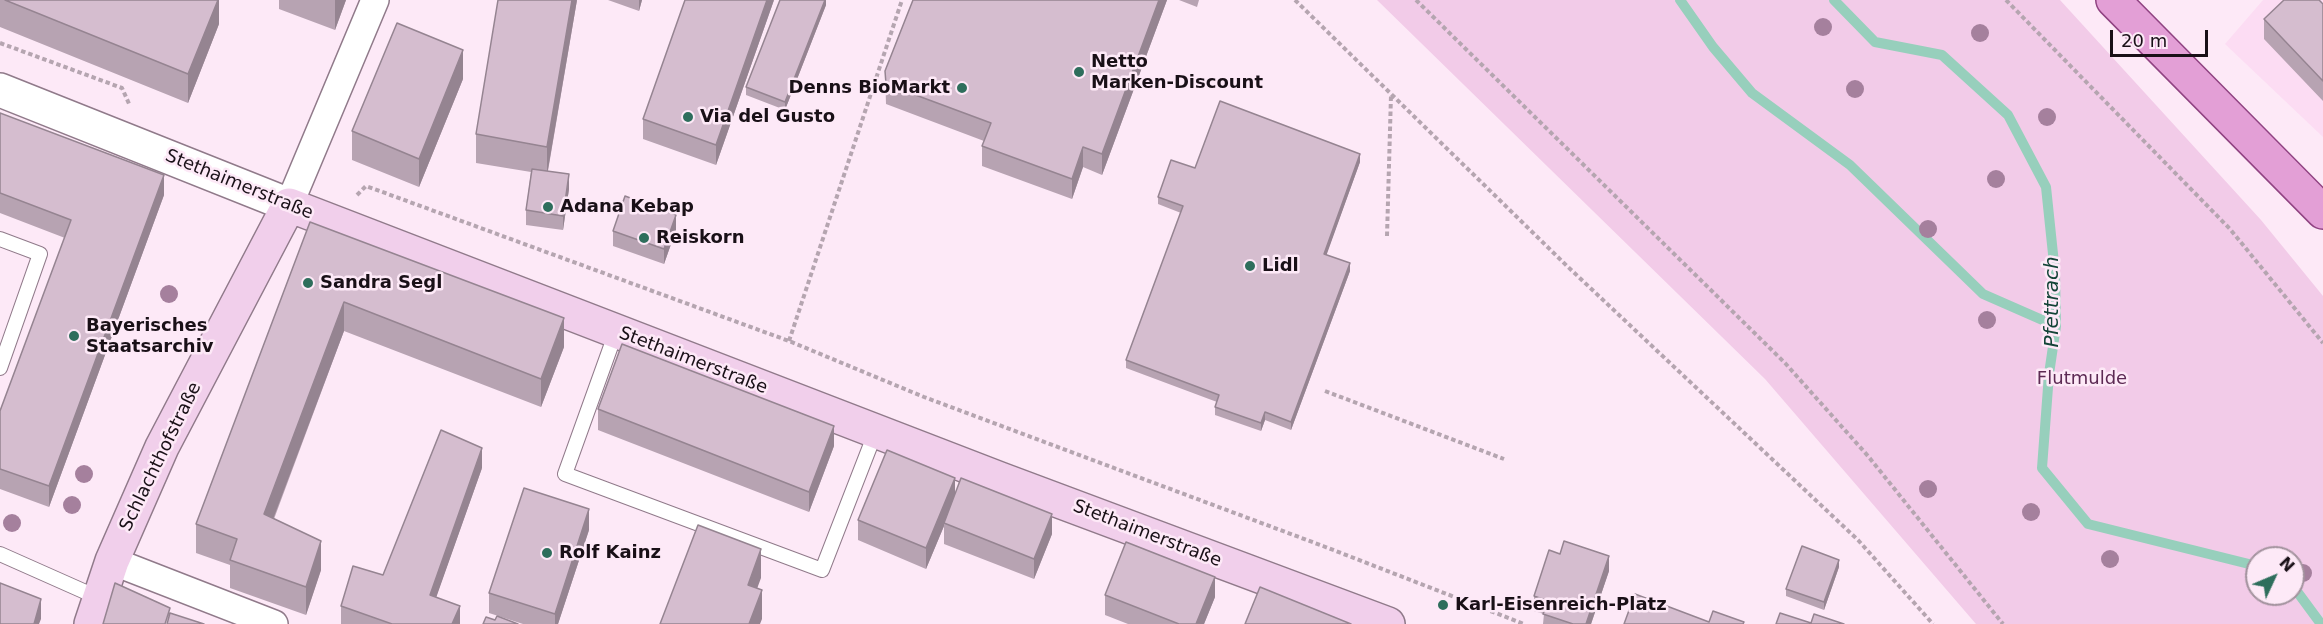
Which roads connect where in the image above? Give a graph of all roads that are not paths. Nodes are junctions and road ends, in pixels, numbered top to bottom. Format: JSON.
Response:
{"nodes":[{"id":1,"x":375,"y":0,"type":"edge"},
{"id":2,"x":2113,"y":0,"type":"edge"},
{"id":3,"x":0,"y":90,"type":"edge"},
{"id":4,"x":289,"y":205,"type":"junction"},
{"id":5,"x":2323,"y":212,"type":"edge"},
{"id":6,"x":0,"y":239,"type":"edge"},
{"id":7,"x":616,"y":332,"type":"junction"},
{"id":8,"x":0,"y":368,"type":"edge"},
{"id":9,"x":876,"y":431,"type":"junction"},
{"id":10,"x":0,"y":554,"type":"edge"},
{"id":11,"x":112,"y":561,"type":"junction"},
{"id":12,"x":95,"y":611,"type":"edge"},
{"id":13,"x":274,"y":624,"type":"edge"},
{"id":14,"x":1388,"y":624,"type":"edge"}],
"edges":[{"from":1,"to":4,"type":"street","name":"Schlachthofstraße"},
{"from":2,"to":5,"type":"main road"},
{"from":3,"to":4,"type":"street","name":"Stethaimerstraße"},
{"from":4,"to":7,"type":"main road","name":"Stethaimerstraße"},
{"from":4,"to":11,"type":"main road","name":"Schlachthofstraße"},
{"from":6,"to":8,"type":"lane"},
{"from":7,"to":9,"type":"main road","name":"Stethaimerstraße"},
{"from":7,"to":9,"type":"lane"},
{"from":9,"to":14,"type":"main road","name":"Stethaimerstraße"},
{"from":10,"to":12,"type":"lane"},
{"from":11,"to":12,"type":"main road","name":"Schlachthofstraße"},
{"from":11,"to":13,"type":"street"}]}
